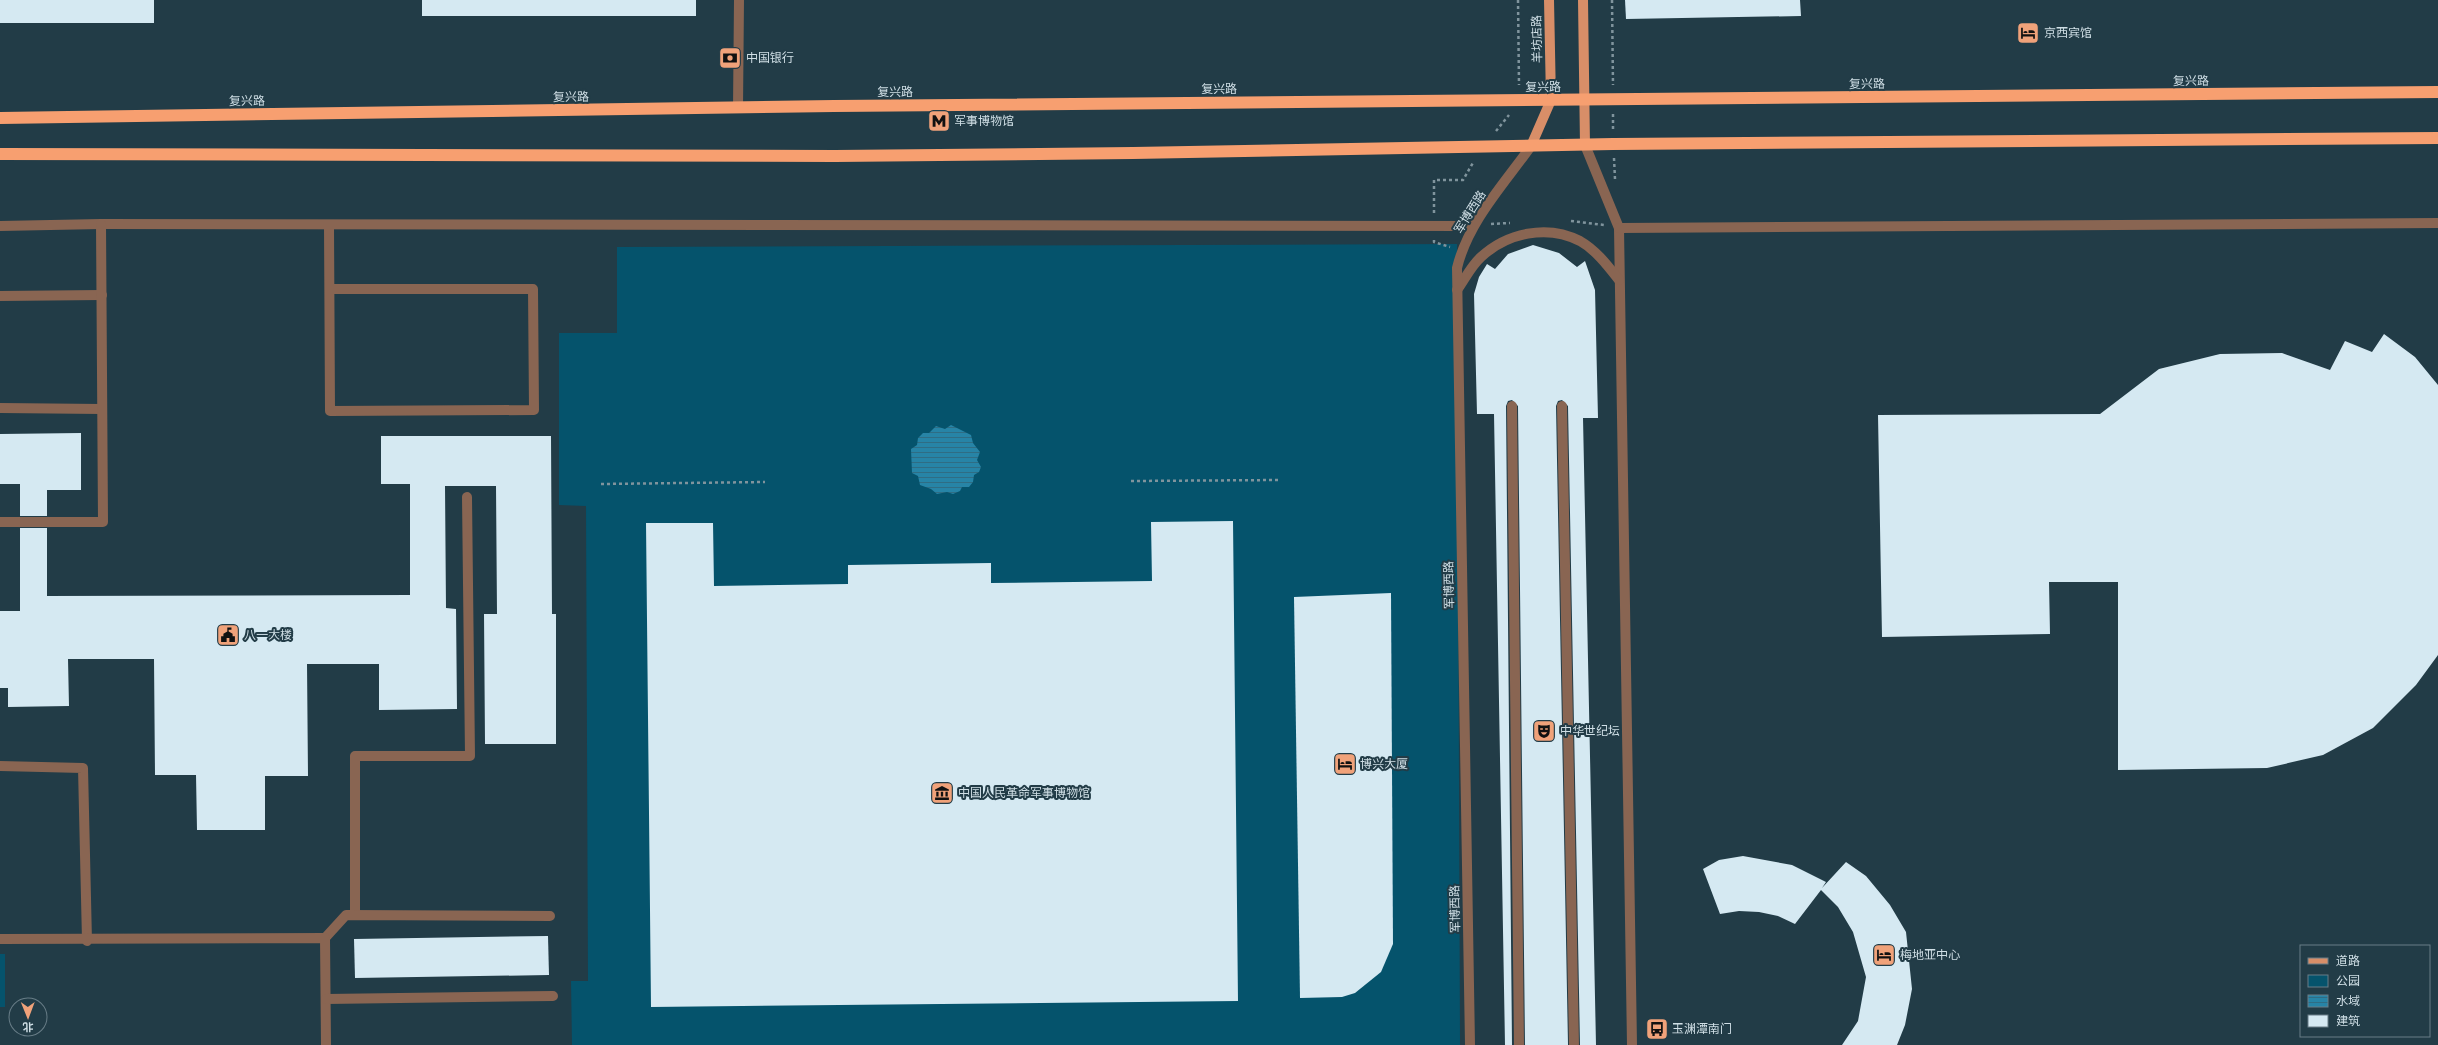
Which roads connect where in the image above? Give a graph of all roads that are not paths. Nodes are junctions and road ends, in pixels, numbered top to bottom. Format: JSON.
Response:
{"nodes":[{"id":1,"x":739,"y":0,"type":"edge"},
{"id":2,"x":1549,"y":0,"type":"edge"},
{"id":3,"x":1583,"y":0,"type":"edge"},
{"id":4,"x":2438,"y":92,"type":"edge"},
{"id":5,"x":1551,"y":100,"type":"junction"},
{"id":6,"x":1585,"y":100,"type":"junction"},
{"id":7,"x":738,"y":108,"type":"junction"},
{"id":8,"x":0,"y":118,"type":"edge"},
{"id":9,"x":2438,"y":138,"type":"edge"},
{"id":10,"x":1585,"y":145,"type":"junction"},
{"id":11,"x":1530,"y":146,"type":"junction"},
{"id":12,"x":0,"y":154,"type":"edge"},
{"id":13,"x":2438,"y":223,"type":"edge"},
{"id":14,"x":101,"y":224,"type":"junction"},
{"id":15,"x":329,"y":225,"type":"junction"},
{"id":16,"x":0,"y":226,"type":"edge"},
{"id":17,"x":1473,"y":226,"type":"junction"},
{"id":18,"x":1618,"y":228,"type":"junction"},
{"id":19,"x":1619,"y":280,"type":"junction"},
{"id":20,"x":331,"y":289,"type":"junction"},
{"id":21,"x":1457,"y":290,"type":"junction"},
{"id":22,"x":102,"y":295,"type":"junction"},
{"id":23,"x":0,"y":296,"type":"edge"},
{"id":24,"x":1512,"y":406,"type":"dead end"},
{"id":25,"x":1562,"y":406,"type":"dead end"},
{"id":26,"x":0,"y":408,"type":"edge"},
{"id":27,"x":102,"y":408,"type":"junction"},
{"id":28,"x":467,"y":498,"type":"dead end"},
{"id":29,"x":0,"y":522,"type":"edge"},
{"id":30,"x":0,"y":766,"type":"edge"},
{"id":31,"x":355,"y":915,"type":"junction"},
{"id":32,"x":550,"y":916,"type":"dead end"},
{"id":33,"x":325,"y":938,"type":"junction"},
{"id":34,"x":0,"y":939,"type":"edge"},
{"id":35,"x":87,"y":940,"type":"junction"},
{"id":36,"x":553,"y":996,"type":"dead end"},
{"id":37,"x":326,"y":999,"type":"junction"},
{"id":38,"x":326,"y":1045,"type":"edge"},
{"id":39,"x":1470,"y":1045,"type":"edge"},
{"id":40,"x":1519,"y":1045,"type":"edge"},
{"id":41,"x":1574,"y":1045,"type":"edge"},
{"id":42,"x":1632,"y":1045,"type":"edge"}],
"edges":[{"from":1,"to":7,"type":"street"},
{"from":2,"to":5,"type":"main road","name":"羊坊店路"},
{"from":3,"to":6,"type":"main road"},
{"from":4,"to":6,"type":"highway","name":"复兴路"},
{"from":5,"to":6,"type":"highway","name":"复兴路"},
{"from":5,"to":7,"type":"highway","name":"复兴路"},
{"from":5,"to":11,"type":"main road","name":"羊坊店路"},
{"from":6,"to":10,"type":"main road"},
{"from":7,"to":8,"type":"highway","name":"复兴路"},
{"from":9,"to":10,"type":"highway"},
{"from":10,"to":11,"type":"highway"},
{"from":10,"to":18,"type":"street"},
{"from":11,"to":12,"type":"highway"},
{"from":11,"to":17,"type":"street","name":"军博西路"},
{"from":13,"to":18,"type":"street"},
{"from":14,"to":15,"type":"street"},
{"from":14,"to":16,"type":"street"},
{"from":14,"to":22,"type":"street"},
{"from":15,"to":17,"type":"street"},
{"from":15,"to":20,"type":"street"},
{"from":17,"to":21,"type":"street","name":"军博西路"},
{"from":18,"to":19,"type":"street"},
{"from":19,"to":21,"type":"street"},
{"from":19,"to":42,"type":"street"},
{"from":20,"to":20,"type":"street"},
{"from":21,"to":39,"type":"street","name":"军博西路"},
{"from":22,"to":23,"type":"street"},
{"from":22,"to":27,"type":"street"},
{"from":24,"to":40,"type":"street"},
{"from":25,"to":41,"type":"street"},
{"from":26,"to":27,"type":"street"},
{"from":27,"to":29,"type":"street"},
{"from":28,"to":31,"type":"street"},
{"from":30,"to":35,"type":"street"},
{"from":31,"to":32,"type":"street"},
{"from":31,"to":33,"type":"street"},
{"from":33,"to":35,"type":"street"},
{"from":33,"to":37,"type":"street"},
{"from":34,"to":35,"type":"street"},
{"from":36,"to":37,"type":"street"},
{"from":37,"to":38,"type":"street"}]}
